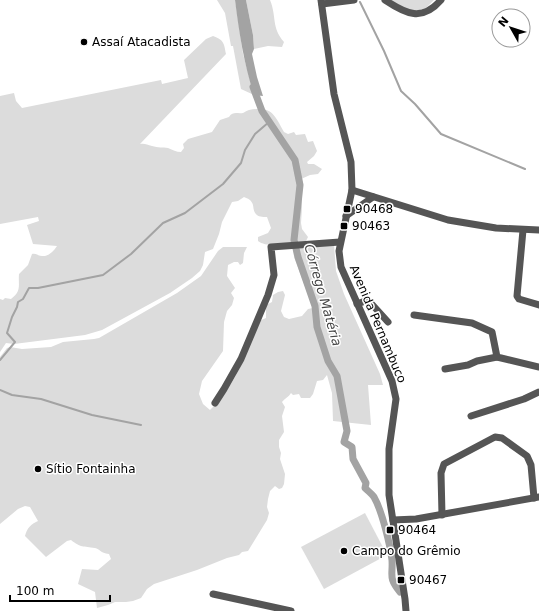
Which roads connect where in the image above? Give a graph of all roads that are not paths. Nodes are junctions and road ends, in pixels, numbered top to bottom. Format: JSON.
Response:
{"nodes":[{"id":1,"x":354,"y":0,"type":"edge"},
{"id":2,"x":385,"y":0,"type":"edge"},
{"id":3,"x":441,"y":0,"type":"edge"},
{"id":4,"x":322,"y":2,"type":"edge"},
{"id":5,"x":352,"y":190,"type":"junction"},
{"id":6,"x":373,"y":197,"type":"junction"},
{"id":7,"x":346,"y":216,"type":"junction"},
{"id":8,"x":523,"y":230,"type":"junction"},
{"id":9,"x":539,"y":230,"type":"edge"},
{"id":10,"x":340,"y":242,"type":"junction"},
{"id":11,"x":357,"y":304,"type":"junction"},
{"id":12,"x":539,"y":305,"type":"edge"},
{"id":13,"x":414,"y":316,"type":"dead end"},
{"id":14,"x":388,"y":322,"type":"dead end"},
{"id":15,"x":497,"y":358,"type":"junction"},
{"id":16,"x":539,"y":367,"type":"edge"},
{"id":17,"x":445,"y":369,"type":"dead end"},
{"id":18,"x":539,"y":392,"type":"edge"},
{"id":19,"x":215,"y":403,"type":"dead end"},
{"id":20,"x":471,"y":416,"type":"dead end"},
{"id":21,"x":536,"y":497,"type":"edge"},
{"id":22,"x":442,"y":515,"type":"junction"},
{"id":23,"x":393,"y":520,"type":"junction"},
{"id":24,"x":213,"y":594,"type":"dead end"},
{"id":25,"x":291,"y":611,"type":"edge"},
{"id":26,"x":406,"y":611,"type":"edge"}],
"edges":[{"from":1,"to":4,"type":"street"},
{"from":2,"to":3,"type":"street"},
{"from":4,"to":5,"type":"street","name":"Avenida Pernambuco"},
{"from":5,"to":6,"type":"street"},
{"from":5,"to":7,"type":"street","name":"Avenida Pernambuco"},
{"from":6,"to":7,"type":"street"},
{"from":6,"to":8,"type":"street"},
{"from":7,"to":10,"type":"street","name":"Avenida Pernambuco"},
{"from":8,"to":9,"type":"street"},
{"from":8,"to":12,"type":"street"},
{"from":10,"to":11,"type":"street","name":"Avenida Pernambuco"},
{"from":10,"to":19,"type":"street"},
{"from":11,"to":14,"type":"street"},
{"from":11,"to":23,"type":"street","name":"Avenida Pernambuco"},
{"from":13,"to":15,"type":"street"},
{"from":15,"to":16,"type":"street"},
{"from":15,"to":17,"type":"street"},
{"from":18,"to":20,"type":"street"},
{"from":21,"to":22,"type":"street"},
{"from":21,"to":22,"type":"street"},
{"from":22,"to":23,"type":"street"},
{"from":23,"to":26,"type":"street","name":"Avenida Pernambuco"},
{"from":24,"to":25,"type":"street"}]}
